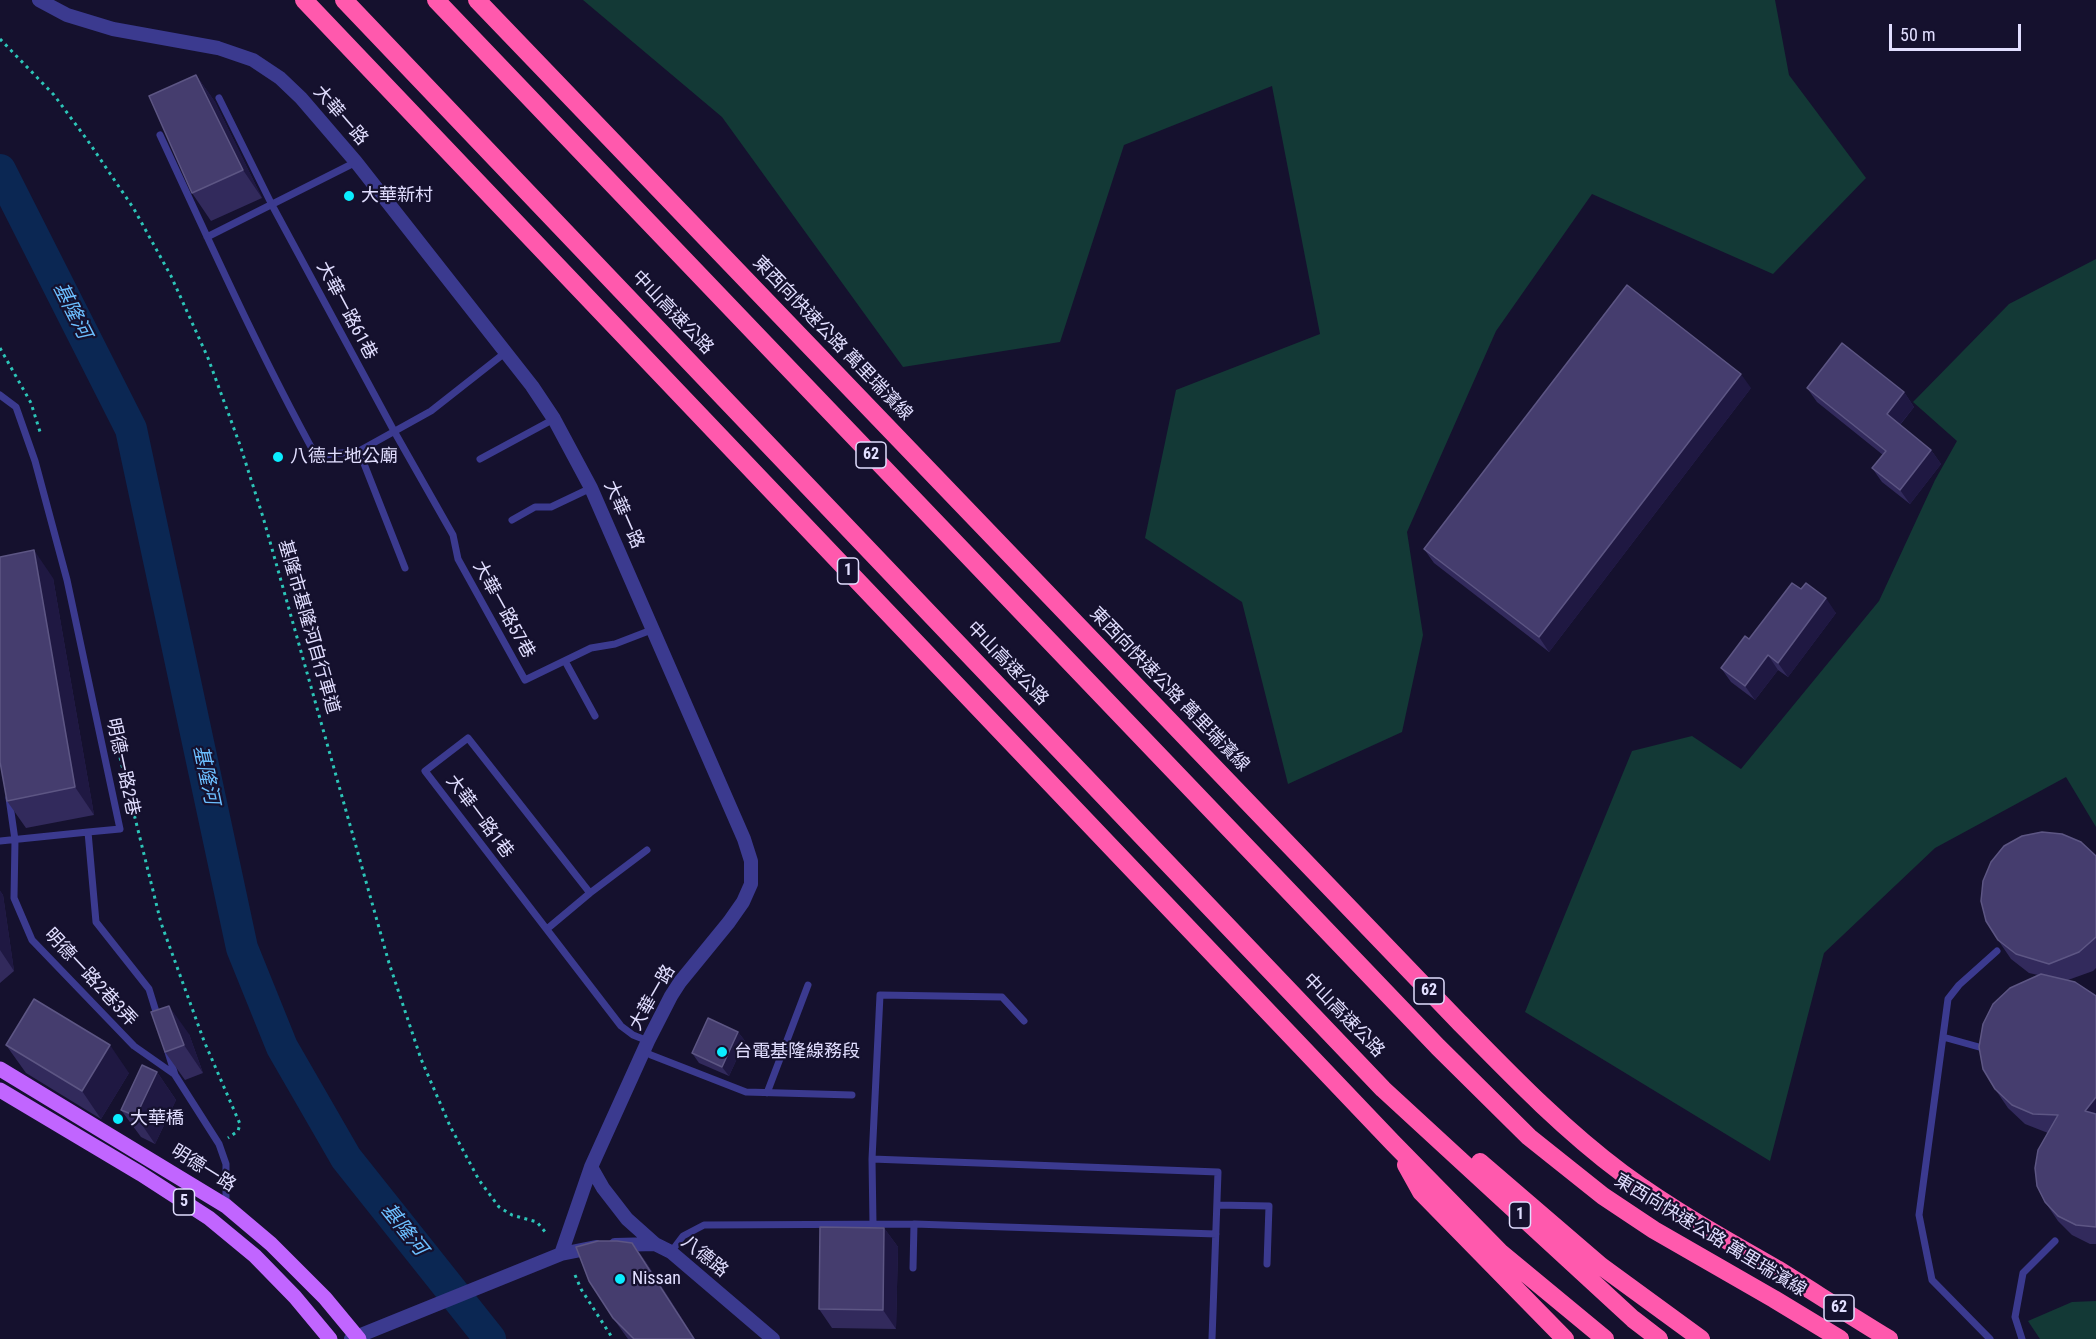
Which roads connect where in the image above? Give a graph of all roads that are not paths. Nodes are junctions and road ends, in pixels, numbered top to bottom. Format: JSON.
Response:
{"nodes":[{"id":1,"x":39,"y":0,"type":"edge"},
{"id":2,"x":304,"y":0,"type":"edge"},
{"id":3,"x":344,"y":0,"type":"edge"},
{"id":4,"x":436,"y":0,"type":"edge"},
{"id":5,"x":477,"y":0,"type":"edge"},
{"id":6,"x":219,"y":98,"type":"dead end"},
{"id":7,"x":160,"y":135,"type":"edge"},
{"id":8,"x":356,"y":162,"type":"junction"},
{"id":9,"x":272,"y":205,"type":"junction"},
{"id":10,"x":207,"y":237,"type":"junction"},
{"id":11,"x":506,"y":352,"type":"junction"},
{"id":12,"x":0,"y":395,"type":"edge"},
{"id":13,"x":554,"y":419,"type":"junction"},
{"id":14,"x":394,"y":431,"type":"junction"},
{"id":15,"x":359,"y":451,"type":"junction"},
{"id":16,"x":480,"y":459,"type":"dead end"},
{"id":17,"x":591,"y":488,"type":"junction"},
{"id":18,"x":512,"y":520,"type":"dead end"},
{"id":19,"x":405,"y":568,"type":"dead end"},
{"id":20,"x":654,"y":629,"type":"junction"},
{"id":21,"x":565,"y":661,"type":"junction"},
{"id":22,"x":595,"y":716,"type":"dead end"},
{"id":23,"x":9,"y":795,"type":"edge"},
{"id":24,"x":88,"y":832,"type":"junction"},
{"id":25,"x":15,"y":840,"type":"junction"},
{"id":26,"x":0,"y":841,"type":"edge"},
{"id":27,"x":647,"y":850,"type":"dead end"},
{"id":28,"x":590,"y":893,"type":"junction"},
{"id":29,"x":547,"y":929,"type":"junction"},
{"id":30,"x":1997,"y":951,"type":"edge"},
{"id":31,"x":808,"y":985,"type":"dead end"},
{"id":32,"x":159,"y":1021,"type":"edge"},
{"id":33,"x":1024,"y":1021,"type":"dead end"},
{"id":34,"x":1943,"y":1036,"type":"junction"},
{"id":35,"x":165,"y":1043,"type":"edge"},
{"id":36,"x":646,"y":1046,"type":"junction"},
{"id":37,"x":1979,"y":1047,"type":"edge"},
{"id":38,"x":0,"y":1069,"type":"edge"},
{"id":39,"x":175,"y":1075,"type":"junction"},
{"id":40,"x":1383,"y":1089,"type":"junction"},
{"id":41,"x":0,"y":1090,"type":"edge"},
{"id":42,"x":766,"y":1093,"type":"junction"},
{"id":43,"x":852,"y":1095,"type":"dead end"},
{"id":44,"x":1393,"y":1143,"type":"junction"},
{"id":45,"x":872,"y":1159,"type":"junction"},
{"id":46,"x":591,"y":1167,"type":"junction"},
{"id":47,"x":1217,"y":1205,"type":"junction"},
{"id":48,"x":226,"y":1206,"type":"junction"},
{"id":49,"x":873,"y":1224,"type":"junction"},
{"id":50,"x":914,"y":1224,"type":"junction"},
{"id":51,"x":1216,"y":1234,"type":"junction"},
{"id":52,"x":2055,"y":1241,"type":"dead end"},
{"id":53,"x":656,"y":1244,"type":"junction"},
{"id":54,"x":671,"y":1252,"type":"junction"},
{"id":55,"x":561,"y":1254,"type":"junction"},
{"id":56,"x":1267,"y":1264,"type":"dead end"},
{"id":57,"x":913,"y":1268,"type":"dead end"},
{"id":58,"x":356,"y":1338,"type":"edge"},
{"id":59,"x":330,"y":1339,"type":"edge"},
{"id":60,"x":773,"y":1339,"type":"edge"},
{"id":61,"x":1212,"y":1339,"type":"edge"},
{"id":62,"x":1565,"y":1339,"type":"edge"},
{"id":63,"x":1605,"y":1339,"type":"edge"},
{"id":64,"x":1659,"y":1339,"type":"edge"},
{"id":65,"x":1701,"y":1339,"type":"edge"},
{"id":66,"x":1840,"y":1339,"type":"edge"},
{"id":67,"x":1888,"y":1339,"type":"edge"},
{"id":68,"x":1990,"y":1339,"type":"edge"},
{"id":69,"x":2022,"y":1339,"type":"edge"}],
"edges":[{"from":1,"to":8,"type":"street","name":"大華一路"},
{"from":2,"to":44,"type":"highway","number":"1"},
{"from":3,"to":40,"type":"highway","name":"中山高速公路","number":"1"},
{"from":4,"to":66,"type":"highway","name":"東西向快速公路 萬里瑞濱線","number":"62"},
{"from":5,"to":67,"type":"highway","name":"東西向快速公路 萬里瑞濱線","number":"62"},
{"from":6,"to":9,"type":"lane","name":"大華一路61巷"},
{"from":7,"to":10,"type":"lane"},
{"from":8,"to":9,"type":"lane"},
{"from":8,"to":11,"type":"street","name":"大華一路"},
{"from":9,"to":10,"type":"lane"},
{"from":9,"to":14,"type":"lane","name":"大華一路61巷"},
{"from":10,"to":15,"type":"lane"},
{"from":11,"to":13,"type":"street","name":"大華一路"},
{"from":11,"to":14,"type":"lane"},
{"from":12,"to":24,"type":"lane","name":"明德一路2巷"},
{"from":13,"to":16,"type":"lane"},
{"from":13,"to":17,"type":"street","name":"大華一路"},
{"from":14,"to":15,"type":"lane"},
{"from":14,"to":21,"type":"lane","name":"大華一路57巷"},
{"from":15,"to":19,"type":"lane"},
{"from":17,"to":18,"type":"lane"},
{"from":17,"to":20,"type":"street","name":"大華一路"},
{"from":20,"to":21,"type":"lane","name":"大華一路57巷"},
{"from":20,"to":36,"type":"street","name":"大華一路"},
{"from":21,"to":22,"type":"lane"},
{"from":23,"to":25,"type":"lane","name":"明德一路2巷3弄"},
{"from":24,"to":25,"type":"lane"},
{"from":24,"to":32,"type":"lane"},
{"from":25,"to":26,"type":"lane"},
{"from":25,"to":39,"type":"lane","name":"明德一路2巷3弄"},
{"from":27,"to":28,"type":"lane"},
{"from":28,"to":29,"type":"lane"},
{"from":28,"to":29,"type":"lane","name":"大華一路1巷"},
{"from":29,"to":36,"type":"lane","name":"大華一路1巷"},
{"from":30,"to":34,"type":"lane"},
{"from":31,"to":42,"type":"lane"},
{"from":33,"to":45,"type":"lane"},
{"from":34,"to":37,"type":"lane"},
{"from":34,"to":68,"type":"lane"},
{"from":35,"to":39,"type":"lane"},
{"from":36,"to":42,"type":"lane","name":"大華一路1巷"},
{"from":36,"to":46,"type":"street","name":"大華一路"},
{"from":38,"to":48,"type":"main road","name":"明德一路","number":"5"},
{"from":39,"to":48,"type":"lane"},
{"from":40,"to":64,"type":"highway","name":"中山高速公路","number":"1"},
{"from":40,"to":65,"type":"highway"},
{"from":41,"to":59,"type":"main road","name":"明德一路","number":"5"},
{"from":42,"to":43,"type":"lane","name":"大華一路1巷"},
{"from":44,"to":62,"type":"highway"},
{"from":44,"to":63,"type":"highway","number":"1"},
{"from":45,"to":47,"type":"lane"},
{"from":45,"to":49,"type":"lane"},
{"from":46,"to":53,"type":"street"},
{"from":46,"to":55,"type":"street","name":"大華一路"},
{"from":47,"to":51,"type":"lane"},
{"from":47,"to":56,"type":"lane"},
{"from":48,"to":58,"type":"main road","name":"明德一路","number":"5"},
{"from":49,"to":50,"type":"lane"},
{"from":49,"to":54,"type":"lane"},
{"from":50,"to":51,"type":"lane"},
{"from":50,"to":57,"type":"lane"},
{"from":51,"to":61,"type":"lane"},
{"from":52,"to":69,"type":"lane"},
{"from":53,"to":54,"type":"street","name":"八德路"},
{"from":53,"to":55,"type":"street","name":"八德路"},
{"from":54,"to":60,"type":"street","name":"八德路"},
{"from":55,"to":58,"type":"street"}]}
